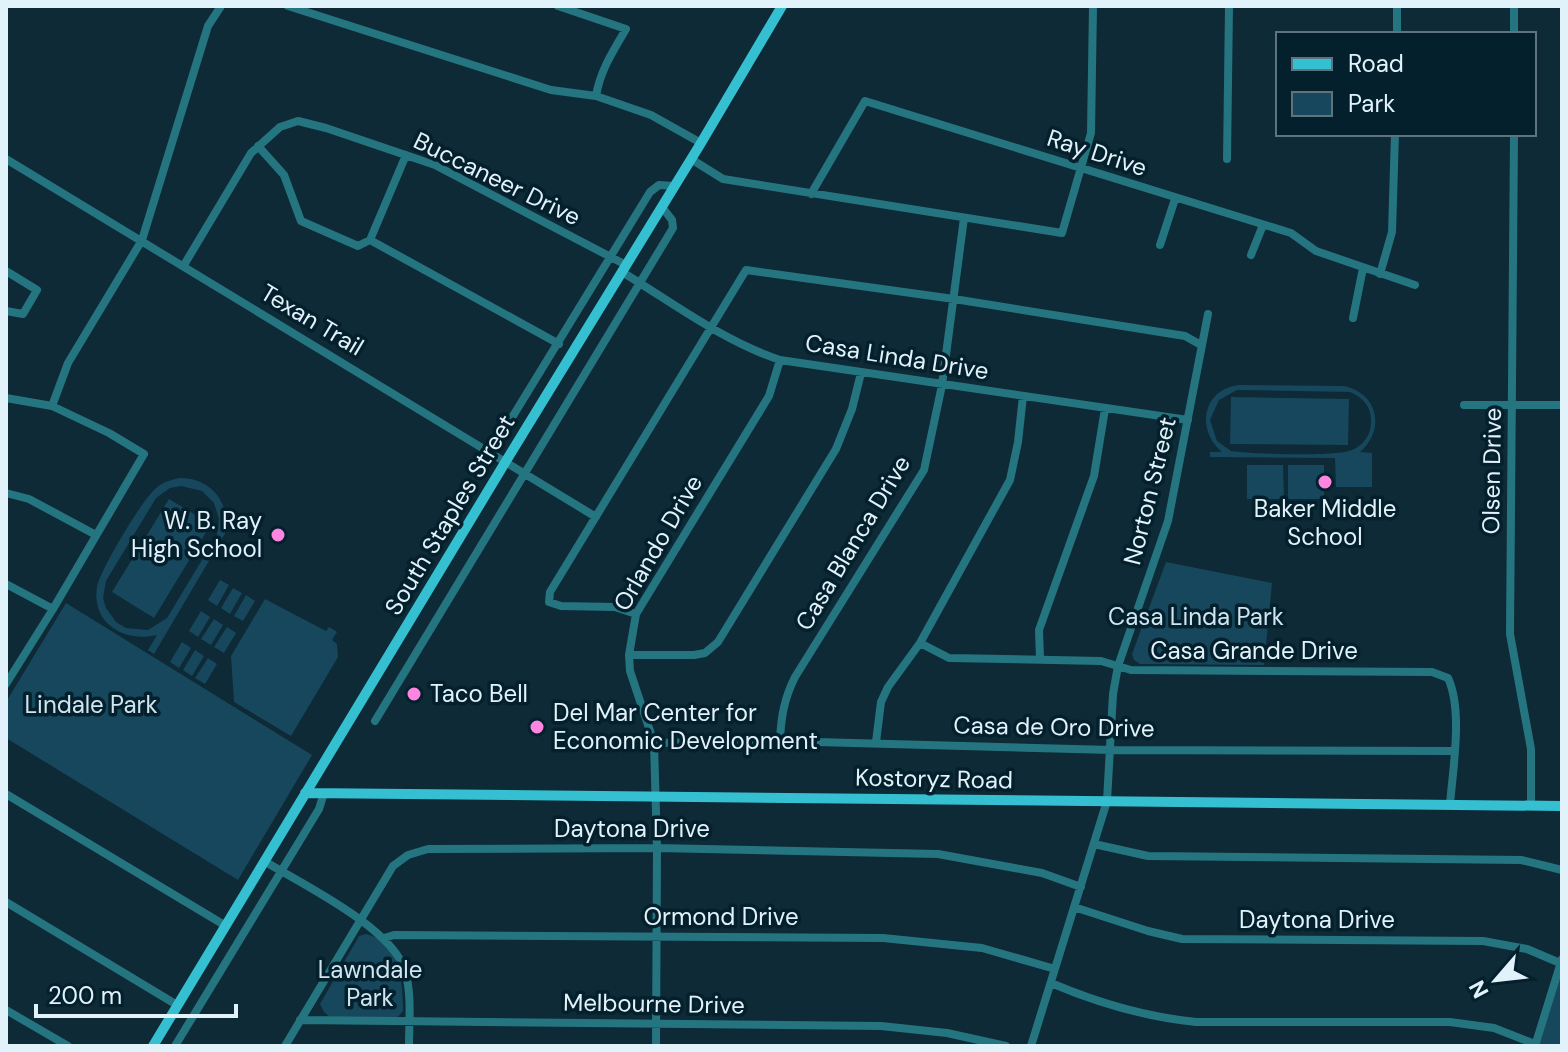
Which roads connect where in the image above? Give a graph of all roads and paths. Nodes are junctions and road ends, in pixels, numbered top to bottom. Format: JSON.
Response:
{"nodes":[{"id":1,"x":221,"y":6,"type":"edge"},
{"id":2,"x":288,"y":6,"type":"edge"},
{"id":3,"x":558,"y":6,"type":"edge"},
{"id":4,"x":782,"y":6,"type":"edge"},
{"id":5,"x":1093,"y":6,"type":"edge"},
{"id":6,"x":1229,"y":6,"type":"edge"},
{"id":7,"x":1397,"y":6,"type":"edge"},
{"id":8,"x":1514,"y":6,"type":"edge"},
{"id":9,"x":1397,"y":32,"type":"edge"},
{"id":10,"x":1514,"y":32,"type":"edge"},
{"id":11,"x":596,"y":96,"type":"junction"},
{"id":12,"x":1395,"y":136,"type":"edge"},
{"id":13,"x":1514,"y":136,"type":"edge"},
{"id":14,"x":701,"y":143,"type":"junction"},
{"id":15,"x":258,"y":146,"type":"junction"},
{"id":16,"x":406,"y":155,"type":"junction"},
{"id":17,"x":6,"y":159,"type":"edge"},
{"id":18,"x":691,"y":159,"type":"junction"},
{"id":19,"x":1227,"y":159,"type":"dead end"},
{"id":20,"x":1081,"y":168,"type":"junction"},
{"id":21,"x":675,"y":186,"type":"junction"},
{"id":22,"x":811,"y":194,"type":"junction"},
{"id":23,"x":1175,"y":199,"type":"junction"},
{"id":24,"x":662,"y":207,"type":"junction"},
{"id":25,"x":964,"y":218,"type":"junction"},
{"id":26,"x":1263,"y":225,"type":"junction"},
{"id":27,"x":142,"y":240,"type":"junction"},
{"id":28,"x":370,"y":240,"type":"junction"},
{"id":29,"x":1160,"y":245,"type":"dead end"},
{"id":30,"x":1251,"y":255,"type":"dead end"},
{"id":31,"x":611,"y":257,"type":"junction"},
{"id":32,"x":184,"y":265,"type":"junction"},
{"id":33,"x":624,"y":268,"type":"junction"},
{"id":34,"x":1363,"y":268,"type":"junction"},
{"id":35,"x":6,"y":271,"type":"edge"},
{"id":36,"x":1380,"y":274,"type":"junction"},
{"id":37,"x":640,"y":283,"type":"junction"},
{"id":38,"x":1415,"y":285,"type":"dead end"},
{"id":39,"x":954,"y":299,"type":"junction"},
{"id":40,"x":6,"y":311,"type":"edge"},
{"id":41,"x":1208,"y":314,"type":"dead end"},
{"id":42,"x":1353,"y":318,"type":"dead end"},
{"id":43,"x":710,"y":326,"type":"junction"},
{"id":44,"x":559,"y":344,"type":"junction"},
{"id":45,"x":1201,"y":345,"type":"junction"},
{"id":46,"x":780,"y":360,"type":"junction"},
{"id":47,"x":861,"y":373,"type":"junction"},
{"id":48,"x":942,"y":385,"type":"junction"},
{"id":49,"x":1023,"y":396,"type":"junction"},
{"id":50,"x":6,"y":398,"type":"edge"},
{"id":51,"x":1513,"y":404,"type":"junction"},
{"id":52,"x":1464,"y":405,"type":"dead end"},
{"id":53,"x":1562,"y":405,"type":"edge"},
{"id":54,"x":52,"y":406,"type":"junction"},
{"id":55,"x":1105,"y":409,"type":"junction"},
{"id":56,"x":1188,"y":420,"type":"junction"},
{"id":57,"x":491,"y":452,"type":"junction"},
{"id":58,"x":506,"y":461,"type":"junction"},
{"id":59,"x":525,"y":473,"type":"junction"},
{"id":60,"x":6,"y":493,"type":"edge"},
{"id":61,"x":596,"y":517,"type":"junction"},
{"id":62,"x":96,"y":535,"type":"junction"},
{"id":63,"x":6,"y":584,"type":"edge"},
{"id":64,"x":53,"y":609,"type":"junction"},
{"id":65,"x":636,"y":614,"type":"junction"},
{"id":66,"x":920,"y":643,"type":"junction"},
{"id":67,"x":629,"y":655,"type":"junction"},
{"id":68,"x":1040,"y":659,"type":"junction"},
{"id":69,"x":1118,"y":666,"type":"junction"},
{"id":70,"x":6,"y":684,"type":"edge"},
{"id":71,"x":375,"y":721,"type":"dead end"},
{"id":72,"x":780,"y":741,"type":"junction"},
{"id":73,"x":876,"y":742,"type":"junction"},
{"id":74,"x":654,"y":743,"type":"junction"},
{"id":75,"x":1112,"y":750,"type":"junction"},
{"id":76,"x":1454,"y":751,"type":"junction"},
{"id":77,"x":305,"y":793,"type":"junction"},
{"id":78,"x":324,"y":793,"type":"junction"},
{"id":79,"x":6,"y":794,"type":"edge"},
{"id":80,"x":656,"y":795,"type":"junction"},
{"id":81,"x":1107,"y":801,"type":"junction"},
{"id":82,"x":1450,"y":804,"type":"junction"},
{"id":83,"x":1531,"y":806,"type":"junction"},
{"id":84,"x":1562,"y":806,"type":"edge"},
{"id":85,"x":1094,"y":844,"type":"junction"},
{"id":86,"x":657,"y":848,"type":"junction"},
{"id":87,"x":264,"y":861,"type":"junction"},
{"id":88,"x":1562,"y":870,"type":"edge"},
{"id":89,"x":281,"y":871,"type":"junction"},
{"id":90,"x":1081,"y":887,"type":"junction"},
{"id":91,"x":6,"y":902,"type":"edge"},
{"id":92,"x":1074,"y":907,"type":"junction"},
{"id":93,"x":361,"y":921,"type":"junction"},
{"id":94,"x":226,"y":926,"type":"junction"},
{"id":95,"x":655,"y":937,"type":"junction"},
{"id":96,"x":384,"y":938,"type":"junction"},
{"id":97,"x":1561,"y":961,"type":"edge"},
{"id":98,"x":1055,"y":969,"type":"junction"},
{"id":99,"x":1051,"y":983,"type":"junction"},
{"id":100,"x":177,"y":1005,"type":"junction"},
{"id":101,"x":6,"y":1010,"type":"edge"},
{"id":102,"x":300,"y":1020,"type":"junction"},
{"id":103,"x":409,"y":1020,"type":"junction"},
{"id":104,"x":656,"y":1024,"type":"junction"},
{"id":105,"x":1535,"y":1045,"type":"edge"},
{"id":106,"x":68,"y":1046,"type":"edge"},
{"id":107,"x":153,"y":1046,"type":"edge"},
{"id":108,"x":175,"y":1046,"type":"edge"},
{"id":109,"x":285,"y":1046,"type":"edge"},
{"id":110,"x":409,"y":1046,"type":"edge"},
{"id":111,"x":656,"y":1046,"type":"edge"},
{"id":112,"x":1006,"y":1046,"type":"edge"},
{"id":113,"x":1031,"y":1046,"type":"edge"}],
"edges":[{"from":1,"to":27,"type":"street"},
{"from":2,"to":11,"type":"street"},
{"from":3,"to":11,"type":"street"},
{"from":4,"to":14,"type":"main road","name":"South Staples Street"},
{"from":5,"to":20,"type":"street"},
{"from":6,"to":19,"type":"street"},
{"from":7,"to":9,"type":"street"},
{"from":8,"to":10,"type":"street"},
{"from":11,"to":14,"type":"street"},
{"from":12,"to":36,"type":"street"},
{"from":13,"to":51,"type":"street","name":"Olsen Drive"},
{"from":14,"to":18,"type":"main road","name":"South Staples Street"},
{"from":15,"to":16,"type":"street","name":"Buccaneer Drive"},
{"from":15,"to":28,"type":"street"},
{"from":15,"to":32,"type":"street","name":"Buccaneer Drive"},
{"from":16,"to":28,"type":"street"},
{"from":16,"to":31,"type":"street","name":"Buccaneer Drive"},
{"from":17,"to":27,"type":"street","name":"Texan Trail"},
{"from":18,"to":21,"type":"main road","name":"South Staples Street"},
{"from":18,"to":22,"type":"street"},
{"from":20,"to":22,"type":"street","name":"Ray Drive"},
{"from":20,"to":23,"type":"street","name":"Ray Drive"},
{"from":20,"to":25,"type":"street"},
{"from":21,"to":24,"type":"main road","name":"South Staples Street"},
{"from":21,"to":31,"type":"street"},
{"from":22,"to":25,"type":"street"},
{"from":23,"to":26,"type":"street","name":"Ray Drive"},
{"from":23,"to":29,"type":"street"},
{"from":24,"to":33,"type":"main road","name":"South Staples Street"},
{"from":24,"to":37,"type":"street"},
{"from":25,"to":39,"type":"street","name":"Casa Blanca Drive"},
{"from":26,"to":30,"type":"street"},
{"from":26,"to":34,"type":"street","name":"Ray Drive"},
{"from":27,"to":32,"type":"street","name":"Texan Trail"},
{"from":27,"to":54,"type":"street"},
{"from":28,"to":44,"type":"street"},
{"from":31,"to":33,"type":"street","name":"Buccaneer Drive"},
{"from":31,"to":44,"type":"street"},
{"from":32,"to":57,"type":"street","name":"Texan Trail"},
{"from":33,"to":37,"type":"street","name":"Casa Linda Drive"},
{"from":33,"to":58,"type":"main road","name":"South Staples Street"},
{"from":34,"to":36,"type":"street","name":"Ray Drive"},
{"from":34,"to":42,"type":"street"},
{"from":35,"to":40,"type":"street"},
{"from":36,"to":38,"type":"street","name":"Ray Drive"},
{"from":37,"to":43,"type":"street","name":"Casa Linda Drive"},
{"from":37,"to":59,"type":"street"},
{"from":39,"to":43,"type":"street"},
{"from":39,"to":45,"type":"street"},
{"from":39,"to":48,"type":"street","name":"Casa Blanca Drive"},
{"from":41,"to":45,"type":"street","name":"Norton Street"},
{"from":43,"to":46,"type":"street","name":"Casa Linda Drive"},
{"from":43,"to":61,"type":"street"},
{"from":44,"to":57,"type":"street"},
{"from":45,"to":56,"type":"street","name":"Norton Street"},
{"from":46,"to":47,"type":"street","name":"Casa Linda Drive"},
{"from":46,"to":65,"type":"street","name":"Orlando Drive"},
{"from":47,"to":48,"type":"street","name":"Casa Linda Drive"},
{"from":47,"to":67,"type":"street"},
{"from":48,"to":49,"type":"street","name":"Casa Linda Drive"},
{"from":48,"to":72,"type":"street","name":"Casa Blanca Drive"},
{"from":49,"to":55,"type":"street","name":"Casa Linda Drive"},
{"from":49,"to":66,"type":"street"},
{"from":50,"to":54,"type":"street"},
{"from":51,"to":52,"type":"street"},
{"from":51,"to":53,"type":"street"},
{"from":51,"to":83,"type":"street","name":"Olsen Drive"},
{"from":54,"to":62,"type":"street"},
{"from":55,"to":56,"type":"street","name":"Casa Linda Drive"},
{"from":55,"to":68,"type":"street"},
{"from":56,"to":69,"type":"street","name":"Norton Street"},
{"from":57,"to":58,"type":"street","name":"Texan Trail"},
{"from":58,"to":59,"type":"street","name":"Texan Trail"},
{"from":58,"to":77,"type":"main road","name":"South Staples Street"},
{"from":59,"to":61,"type":"street","name":"Texan Trail"},
{"from":59,"to":71,"type":"street"},
{"from":60,"to":62,"type":"street"},
{"from":61,"to":65,"type":"street"},
{"from":62,"to":64,"type":"street"},
{"from":63,"to":64,"type":"street"},
{"from":64,"to":70,"type":"street"},
{"from":65,"to":67,"type":"street","name":"Orlando Drive"},
{"from":66,"to":68,"type":"street","name":"Casa Grande Drive"},
{"from":66,"to":73,"type":"street"},
{"from":67,"to":74,"type":"street","name":"Orlando Drive"},
{"from":68,"to":69,"type":"street","name":"Casa Grande Drive"},
{"from":69,"to":75,"type":"street","name":"Norton Street"},
{"from":69,"to":76,"type":"street","name":"Casa Grande Drive"},
{"from":72,"to":73,"type":"street","name":"Casa de Oro Drive"},
{"from":72,"to":74,"type":"street","name":"Casa de Oro Drive"},
{"from":73,"to":75,"type":"street","name":"Casa de Oro Drive"},
{"from":74,"to":80,"type":"street","name":"Orlando Drive"},
{"from":75,"to":76,"type":"street","name":"Casa de Oro Drive"},
{"from":75,"to":81,"type":"street","name":"Norton Street"},
{"from":76,"to":82,"type":"street"},
{"from":77,"to":78,"type":"main road","name":"Kostoryz Road"},
{"from":77,"to":87,"type":"main road","name":"South Staples Street"},
{"from":78,"to":80,"type":"main road","name":"Kostoryz Road"},
{"from":78,"to":89,"type":"street"},
{"from":79,"to":94,"type":"street"},
{"from":80,"to":81,"type":"main road","name":"Kostoryz Road"},
{"from":80,"to":86,"type":"street","name":"Orlando Drive"},
{"from":81,"to":82,"type":"main road","name":"Kostoryz Road"},
{"from":81,"to":85,"type":"street","name":"Norton Street"},
{"from":82,"to":83,"type":"main road","name":"Kostoryz Road"},
{"from":83,"to":84,"type":"main road","name":"Kostoryz Road"},
{"from":85,"to":88,"type":"street"},
{"from":85,"to":90,"type":"street","name":"Norton Street"},
{"from":86,"to":90,"type":"street","name":"Daytona Drive"},
{"from":86,"to":93,"type":"street","name":"Daytona Drive"},
{"from":86,"to":95,"type":"street","name":"Orlando Drive"},
{"from":87,"to":89,"type":"street"},
{"from":87,"to":94,"type":"main road","name":"South Staples Street"},
{"from":89,"to":93,"type":"street"},
{"from":89,"to":108,"type":"street"},
{"from":90,"to":92,"type":"street","name":"Norton Street"},
{"from":91,"to":100,"type":"street"},
{"from":92,"to":97,"type":"street","name":"Daytona Drive"},
{"from":92,"to":98,"type":"street","name":"Norton Street"},
{"from":93,"to":96,"type":"street"},
{"from":93,"to":102,"type":"street","name":"Daytona Drive"},
{"from":94,"to":100,"type":"main road","name":"South Staples Street"},
{"from":95,"to":96,"type":"street","name":"Ormond Drive"},
{"from":95,"to":98,"type":"street","name":"Ormond Drive"},
{"from":95,"to":104,"type":"street","name":"Orlando Drive"},
{"from":96,"to":103,"type":"street"},
{"from":97,"to":105,"type":"street"},
{"from":98,"to":99,"type":"street","name":"Norton Street"},
{"from":99,"to":105,"type":"street"},
{"from":99,"to":113,"type":"street","name":"Norton Street"},
{"from":100,"to":107,"type":"main road","name":"South Staples Street"},
{"from":101,"to":106,"type":"street"},
{"from":102,"to":103,"type":"street","name":"Melbourne Drive"},
{"from":102,"to":109,"type":"street","name":"Daytona Drive"},
{"from":103,"to":104,"type":"street","name":"Melbourne Drive"},
{"from":103,"to":110,"type":"street"},
{"from":104,"to":111,"type":"street","name":"Orlando Drive"},
{"from":104,"to":112,"type":"street","name":"Melbourne Drive"}]}
